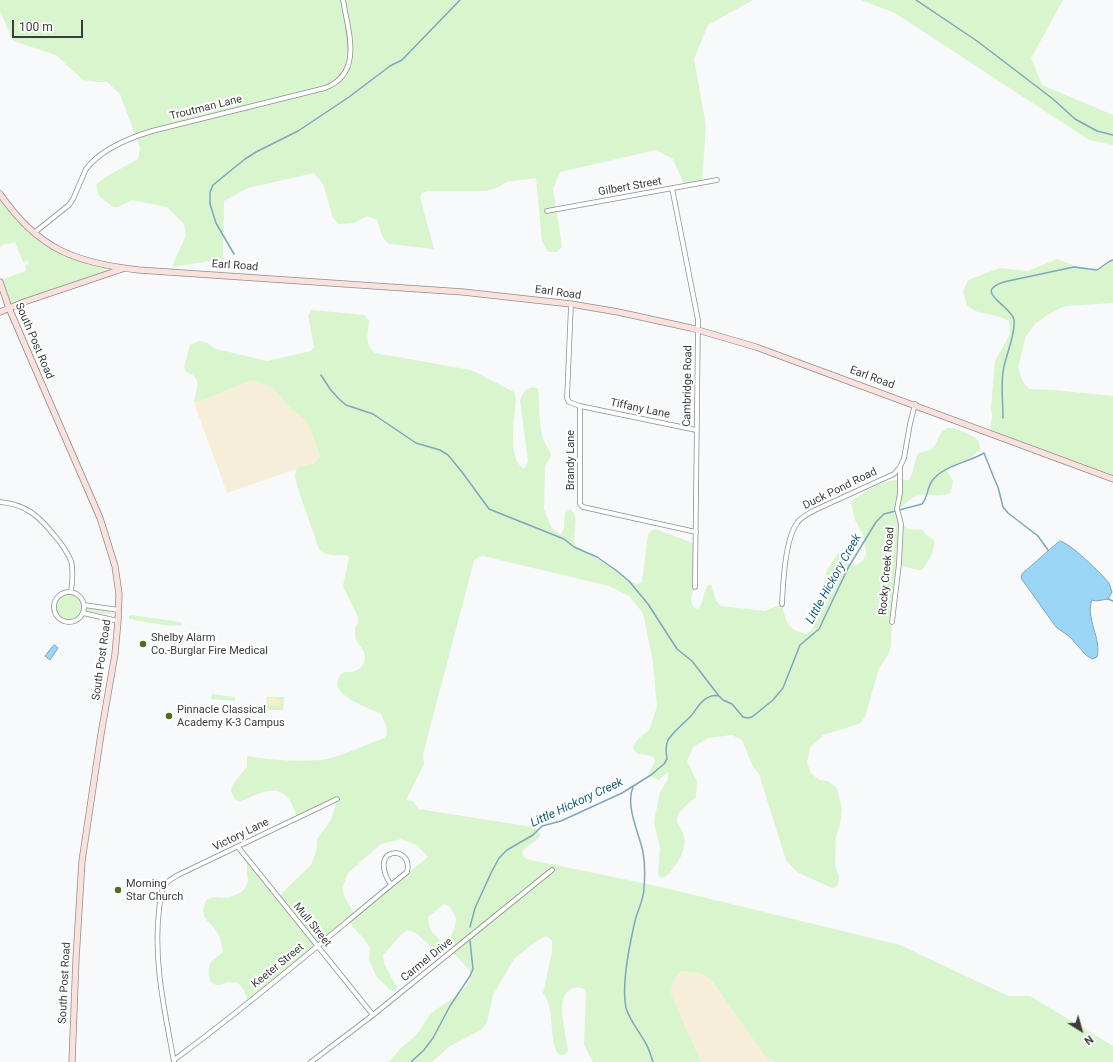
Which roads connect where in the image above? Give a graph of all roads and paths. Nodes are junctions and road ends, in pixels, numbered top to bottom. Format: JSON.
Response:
{"nodes":[{"id":1,"x":343,"y":0,"type":"edge"},
{"id":2,"x":717,"y":180,"type":"dead end"},
{"id":3,"x":672,"y":188,"type":"junction"},
{"id":4,"x":0,"y":194,"type":"edge"},
{"id":5,"x":547,"y":211,"type":"dead end"},
{"id":6,"x":34,"y":233,"type":"junction"},
{"id":7,"x":125,"y":268,"type":"junction"},
{"id":8,"x":0,"y":282,"type":"edge"},
{"id":9,"x":571,"y":304,"type":"junction"},
{"id":10,"x":9,"y":308,"type":"junction"},
{"id":11,"x":0,"y":312,"type":"edge"},
{"id":12,"x":698,"y":331,"type":"junction"},
{"id":13,"x":915,"y":404,"type":"junction"},
{"id":14,"x":580,"y":406,"type":"junction"},
{"id":15,"x":696,"y":430,"type":"junction"},
{"id":16,"x":900,"y":467,"type":"junction"},
{"id":17,"x":1113,"y":479,"type":"edge"},
{"id":18,"x":0,"y":502,"type":"edge"},
{"id":19,"x":696,"y":532,"type":"junction"},
{"id":20,"x":695,"y":587,"type":"dead end"},
{"id":21,"x":71,"y":592,"type":"junction"},
{"id":22,"x":84,"y":604,"type":"junction"},
{"id":23,"x":782,"y":604,"type":"dead end"},
{"id":24,"x":119,"y":610,"type":"junction"},
{"id":25,"x":82,"y":613,"type":"junction"},
{"id":26,"x":118,"y":621,"type":"junction"},
{"id":27,"x":892,"y":622,"type":"dead end"},
{"id":28,"x":337,"y":799,"type":"dead end"},
{"id":29,"x":238,"y":847,"type":"junction"},
{"id":30,"x":552,"y":870,"type":"dead end"},
{"id":31,"x":391,"y":885,"type":"junction"},
{"id":32,"x":317,"y":946,"type":"junction"},
{"id":33,"x":373,"y":1015,"type":"junction"},
{"id":34,"x":174,"y":1061,"type":"edge"},
{"id":35,"x":72,"y":1062,"type":"edge"},
{"id":36,"x":311,"y":1062,"type":"edge"}],
"edges":[{"from":1,"to":6,"type":"street","name":"Troutman Lane"},
{"from":2,"to":3,"type":"street","name":"Gilbert Street"},
{"from":3,"to":5,"type":"street","name":"Gilbert Street"},
{"from":3,"to":12,"type":"street","name":"Cambridge Road"},
{"from":4,"to":6,"type":"main road","name":"Earl Road"},
{"from":6,"to":7,"type":"main road","name":"Earl Road"},
{"from":7,"to":9,"type":"main road","name":"Earl Road"},
{"from":7,"to":10,"type":"main road"},
{"from":8,"to":10,"type":"main road","name":"South Post Road"},
{"from":9,"to":12,"type":"main road","name":"Earl Road"},
{"from":9,"to":14,"type":"street"},
{"from":10,"to":11,"type":"main road"},
{"from":10,"to":24,"type":"main road","name":"South Post Road"},
{"from":12,"to":13,"type":"main road","name":"Earl Road"},
{"from":12,"to":15,"type":"street","name":"Cambridge Road"},
{"from":13,"to":16,"type":"street","name":"Rocky Creek Road"},
{"from":13,"to":17,"type":"main road","name":"Earl Road"},
{"from":14,"to":15,"type":"street","name":"Tiffany Lane"},
{"from":14,"to":19,"type":"street","name":"Brandy Lane"},
{"from":15,"to":19,"type":"street","name":"Cambridge Road"},
{"from":16,"to":23,"type":"street","name":"Duck Pond Road"},
{"from":16,"to":27,"type":"street","name":"Rocky Creek Road"},
{"from":18,"to":21,"type":"street"},
{"from":19,"to":20,"type":"street","name":"Cambridge Road"},
{"from":21,"to":22,"type":"street"},
{"from":21,"to":25,"type":"street"},
{"from":22,"to":24,"type":"street"},
{"from":22,"to":25,"type":"street"},
{"from":24,"to":26,"type":"main road","name":"South Post Road"},
{"from":25,"to":26,"type":"street"},
{"from":26,"to":35,"type":"main road","name":"South Post Road"},
{"from":28,"to":29,"type":"street","name":"Victory Lane"},
{"from":29,"to":32,"type":"street","name":"Mull Street"},
{"from":29,"to":34,"type":"street","name":"Victory Lane"},
{"from":30,"to":33,"type":"street","name":"Carmel Drive"},
{"from":31,"to":31,"type":"street","name":"Keeter Street"},
{"from":31,"to":32,"type":"street","name":"Keeter Street"},
{"from":32,"to":33,"type":"street","name":"Mull Street"},
{"from":32,"to":34,"type":"street","name":"Keeter Street"},
{"from":33,"to":36,"type":"street","name":"Carmel Drive"}]}
